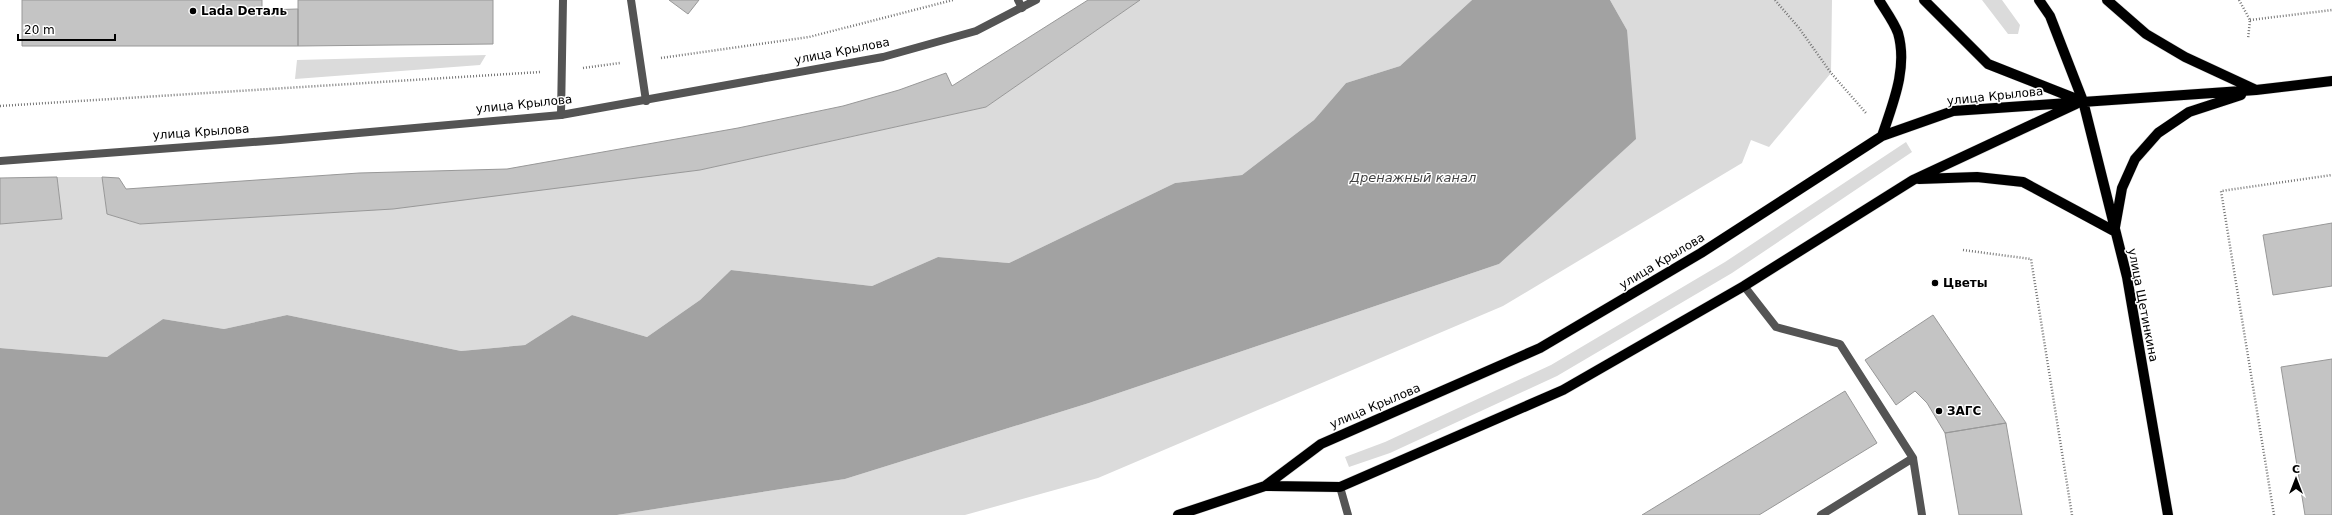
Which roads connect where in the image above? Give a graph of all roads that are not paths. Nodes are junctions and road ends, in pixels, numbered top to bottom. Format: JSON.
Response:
{"nodes":[{"id":1,"x":563,"y":0,"type":"edge"},
{"id":2,"x":631,"y":0,"type":"edge"},
{"id":3,"x":1018,"y":0,"type":"edge"},
{"id":4,"x":1036,"y":0,"type":"edge"},
{"id":5,"x":1879,"y":0,"type":"edge"},
{"id":6,"x":1924,"y":0,"type":"edge"},
{"id":7,"x":2040,"y":0,"type":"edge"},
{"id":8,"x":2107,"y":0,"type":"edge"},
{"id":9,"x":1022,"y":8,"type":"junction"},
{"id":10,"x":2332,"y":81,"type":"edge"},
{"id":11,"x":2256,"y":90,"type":"junction"},
{"id":12,"x":646,"y":101,"type":"junction"},
{"id":13,"x":2083,"y":101,"type":"junction"},
{"id":14,"x":561,"y":115,"type":"junction"},
{"id":15,"x":1882,"y":136,"type":"junction"},
{"id":16,"x":0,"y":160,"type":"edge"},
{"id":17,"x":1913,"y":180,"type":"junction"},
{"id":18,"x":2114,"y":231,"type":"junction"},
{"id":19,"x":1744,"y":286,"type":"junction"},
{"id":20,"x":1913,"y":458,"type":"junction"},
{"id":21,"x":1265,"y":486,"type":"junction"},
{"id":22,"x":1340,"y":487,"type":"junction"},
{"id":23,"x":1178,"y":515,"type":"edge"},
{"id":24,"x":1348,"y":515,"type":"edge"},
{"id":25,"x":1821,"y":515,"type":"edge"},
{"id":26,"x":1922,"y":515,"type":"edge"},
{"id":27,"x":2168,"y":515,"type":"edge"}],
"edges":[{"from":1,"to":14,"type":"street"},
{"from":2,"to":12,"type":"street"},
{"from":3,"to":9,"type":"street"},
{"from":4,"to":9,"type":"street","name":"улица Крылова"},
{"from":5,"to":15,"type":"main road"},
{"from":6,"to":13,"type":"main road"},
{"from":7,"to":13,"type":"main road","name":"улица Щетинкина"},
{"from":8,"to":11,"type":"main road"},
{"from":9,"to":12,"type":"street","name":"улица Крылова"},
{"from":10,"to":11,"type":"main road","name":"улица Крылова"},
{"from":11,"to":13,"type":"main road","name":"улица Крылова"},
{"from":11,"to":18,"type":"main road"},
{"from":12,"to":14,"type":"street","name":"улица Крылова"},
{"from":13,"to":15,"type":"main road","name":"улица Крылова"},
{"from":13,"to":17,"type":"main road","name":"улица Крылова"},
{"from":13,"to":18,"type":"main road","name":"улица Щетинкина"},
{"from":14,"to":16,"type":"street","name":"улица Крылова"},
{"from":15,"to":21,"type":"main road","name":"улица Крылова"},
{"from":17,"to":18,"type":"main road"},
{"from":17,"to":19,"type":"main road","name":"улица Крылова"},
{"from":18,"to":27,"type":"main road","name":"улица Щетинкина"},
{"from":19,"to":20,"type":"street"},
{"from":19,"to":22,"type":"main road","name":"улица Крылова"},
{"from":20,"to":25,"type":"street"},
{"from":20,"to":26,"type":"street"},
{"from":21,"to":22,"type":"main road","name":"улица Крылова"},
{"from":21,"to":23,"type":"main road","name":"улица Крылова"},
{"from":22,"to":24,"type":"street"}]}
